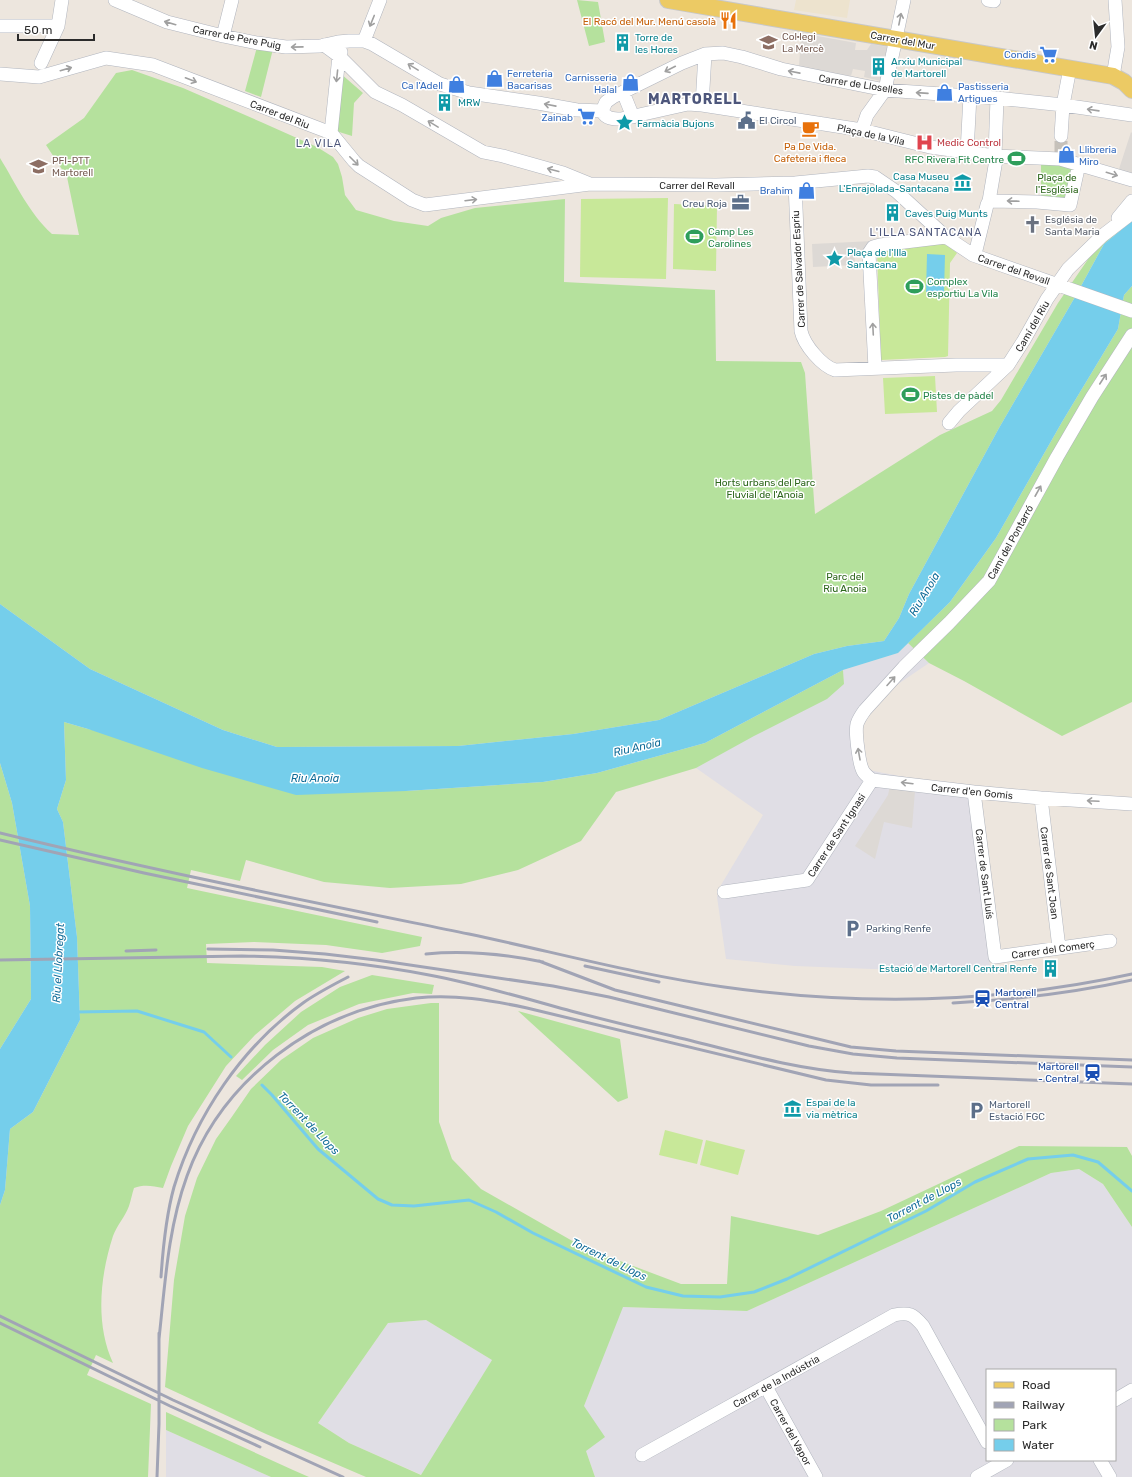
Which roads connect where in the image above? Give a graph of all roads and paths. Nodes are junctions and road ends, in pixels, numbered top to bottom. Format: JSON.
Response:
{"nodes":[{"id":1,"x":62,"y":0,"type":"edge"},
{"id":2,"x":116,"y":0,"type":"edge"},
{"id":3,"x":232,"y":0,"type":"edge"},
{"id":4,"x":380,"y":0,"type":"edge"},
{"id":5,"x":668,"y":0,"type":"edge"},
{"id":6,"x":904,"y":0,"type":"edge"},
{"id":7,"x":988,"y":0,"type":"edge"},
{"id":8,"x":994,"y":0,"type":"edge"},
{"id":9,"x":1115,"y":0,"type":"edge"},
{"id":10,"x":0,"y":26,"type":"edge"},
{"id":11,"x":58,"y":26,"type":"junction"},
{"id":12,"x":223,"y":36,"type":"junction"},
{"id":13,"x":896,"y":38,"type":"junction"},
{"id":14,"x":349,"y":41,"type":"junction"},
{"id":15,"x":364,"y":41,"type":"junction"},
{"id":16,"x":324,"y":45,"type":"junction"},
{"id":17,"x":705,"y":54,"type":"junction"},
{"id":18,"x":339,"y":56,"type":"junction"},
{"id":19,"x":1070,"y":68,"type":"junction"},
{"id":20,"x":40,"y":69,"type":"junction"},
{"id":21,"x":0,"y":74,"type":"edge"},
{"id":22,"x":1113,"y":76,"type":"junction"},
{"id":23,"x":885,"y":90,"type":"junction"},
{"id":24,"x":1132,"y":90,"type":"edge"},
{"id":25,"x":623,"y":92,"type":"junction"},
{"id":26,"x":970,"y":96,"type":"junction"},
{"id":27,"x":997,"y":98,"type":"junction"},
{"id":28,"x":702,"y":105,"type":"junction"},
{"id":29,"x":1063,"y":105,"type":"junction"},
{"id":30,"x":602,"y":111,"type":"junction"},
{"id":31,"x":1132,"y":115,"type":"edge"},
{"id":32,"x":633,"y":117,"type":"junction"},
{"id":33,"x":862,"y":130,"type":"junction"},
{"id":34,"x":331,"y":133,"type":"junction"},
{"id":35,"x":1061,"y":136,"type":"tunnel mouth"},
{"id":36,"x":967,"y":152,"type":"junction"},
{"id":37,"x":995,"y":156,"type":"junction"},
{"id":38,"x":1079,"y":164,"type":"junction"},
{"id":39,"x":1132,"y":180,"type":"edge"},
{"id":40,"x":795,"y":183,"type":"junction"},
{"id":41,"x":590,"y":184,"type":"junction"},
{"id":42,"x":989,"y":201,"type":"junction"},
{"id":43,"x":1132,"y":202,"type":"edge"},
{"id":44,"x":1132,"y":213,"type":"edge"},
{"id":45,"x":1102,"y":236,"type":"junction"},
{"id":46,"x":946,"y":237,"type":"junction"},
{"id":47,"x":973,"y":255,"type":"junction"},
{"id":48,"x":1058,"y":284,"type":"junction"},
{"id":49,"x":1132,"y":312,"type":"edge"},
{"id":50,"x":1132,"y":335,"type":"edge"},
{"id":51,"x":1008,"y":365,"type":"junction"},
{"id":52,"x":875,"y":368,"type":"junction"},
{"id":53,"x":949,"y":423,"type":"dead end"},
{"id":54,"x":872,"y":780,"type":"junction"},
{"id":55,"x":974,"y":792,"type":"junction"},
{"id":56,"x":1041,"y":798,"type":"junction"},
{"id":57,"x":1132,"y":804,"type":"edge"},
{"id":58,"x":724,"y":892,"type":"dead end"},
{"id":59,"x":1110,"y":941,"type":"dead end"},
{"id":60,"x":1059,"y":948,"type":"junction"},
{"id":61,"x":995,"y":956,"type":"joint"},
{"id":62,"x":766,"y":1387,"type":"junction"},
{"id":63,"x":1132,"y":1390,"type":"edge"},
{"id":64,"x":1116,"y":1399,"type":"edge"},
{"id":65,"x":986,"y":1440,"type":"edge"},
{"id":66,"x":642,"y":1455,"type":"dead end"},
{"id":67,"x":1001,"y":1461,"type":"edge"},
{"id":68,"x":1101,"y":1461,"type":"edge"},
{"id":69,"x":816,"y":1477,"type":"edge"},
{"id":70,"x":977,"y":1477,"type":"edge"},
{"id":71,"x":1110,"y":1477,"type":"edge"}],
"edges":[{"from":1,"to":11,"type":"street"},
{"from":12,"to":2,"type":"street","name":"Carrer de Pere Puig","one_way":true},
{"from":3,"to":12,"type":"street"},
{"from":4,"to":15,"type":"street","one_way":true},
{"from":5,"to":13,"type":"main road","name":"Carrer del Mur"},
{"from":13,"to":6,"type":"street","one_way":true},
{"from":7,"to":8,"type":"street"},
{"from":9,"to":22,"type":"street"},
{"from":10,"to":11,"type":"street"},
{"from":11,"to":20,"type":"street"},
{"from":16,"to":12,"type":"street","name":"Carrer de Pere Puig","one_way":true},
{"from":13,"to":19,"type":"main road","name":"Carrer del Mur"},
{"from":13,"to":23,"type":"street"},
{"from":14,"to":15,"type":"street","name":"Carrer de Pere Puig"},
{"from":14,"to":16,"type":"street","name":"Carrer de Pere Puig"},
{"from":14,"to":18,"type":"street"},
{"from":30,"to":15,"type":"street","one_way":true},
{"from":16,"to":18,"type":"street","name":"Carrer del Revall"},
{"from":23,"to":17,"type":"street","name":"Carrer de Lloselles","one_way":true},
{"from":17,"to":25,"type":"street","name":"Carrer de Lloselles","one_way":true},
{"from":17,"to":28,"type":"street"},
{"from":18,"to":34,"type":"street","one_way":true},
{"from":41,"to":18,"type":"street","name":"Carrer del Revall","one_way":true},
{"from":19,"to":22,"type":"main road","name":"Carrer del Mur"},
{"from":19,"to":29,"type":"street"},
{"from":20,"to":21,"type":"street","name":"Carrer del Riu"},
{"from":20,"to":34,"type":"street","name":"Carrer del Riu","one_way":true},
{"from":22,"to":24,"type":"main road","name":"Carrer del Mur"},
{"from":26,"to":23,"type":"street","name":"Carrer de Lloselles","one_way":true},
{"from":23,"to":33,"type":"street"},
{"from":25,"to":30,"type":"street","name":"Carrer de Lloselles"},
{"from":25,"to":32,"type":"street"},
{"from":26,"to":27,"type":"street","name":"Carrer de Lloselles"},
{"from":26,"to":36,"type":"street"},
{"from":27,"to":29,"type":"street","name":"Carrer de Lloselles"},
{"from":27,"to":37,"type":"street"},
{"from":28,"to":32,"type":"street","name":"Plaça de la Vila"},
{"from":28,"to":33,"type":"street","name":"Plaça de la Vila"},
{"from":31,"to":29,"type":"street","name":"Carrer de Lloselles","one_way":true},
{"from":29,"to":35,"type":"street"},
{"from":30,"to":32,"type":"street","name":"Plaça de la Vila"},
{"from":33,"to":36,"type":"street","name":"Plaça de la Vila"},
{"from":34,"to":41,"type":"street","name":"Carrer del Riu","one_way":true},
{"from":36,"to":37,"type":"street","name":"Plaça de la Vila"},
{"from":37,"to":38,"type":"street","name":"Plaça de la Vila"},
{"from":37,"to":42,"type":"street"},
{"from":38,"to":39,"type":"street","name":"Plaça de la Vila","one_way":true},
{"from":38,"to":42,"type":"street","one_way":true},
{"from":40,"to":41,"type":"street","name":"Carrer del Revall"},
{"from":40,"to":46,"type":"street","name":"Carrer del Revall"},
{"from":40,"to":52,"type":"street","name":"Carrer de Salvador Espriu"},
{"from":42,"to":47,"type":"street"},
{"from":43,"to":45,"type":"street"},
{"from":44,"to":45,"type":"street","name":"Camí del Riu"},
{"from":45,"to":48,"type":"street","name":"Camí del Riu"},
{"from":46,"to":47,"type":"street","name":"Carrer del Revall"},
{"from":52,"to":46,"type":"street","one_way":true},
{"from":47,"to":48,"type":"street","name":"Carrer del Revall"},
{"from":48,"to":49,"type":"street","name":"Carrer del Revall"},
{"from":48,"to":51,"type":"street","name":"Camí del Riu"},
{"from":54,"to":50,"type":"street","name":"Camí del Pontarró","one_way":true},
{"from":51,"to":52,"type":"street","name":"Carrer de Salvador Espriu"},
{"from":51,"to":53,"type":"street","name":"Camí del Riu"},
{"from":55,"to":54,"type":"street","name":"Carrer d'en Gomis","one_way":true},
{"from":54,"to":58,"type":"street","name":"Carrer de Sant Ignasi"},
{"from":55,"to":56,"type":"street","name":"Carrer d'en Gomis"},
{"from":55,"to":61,"type":"street","name":"Carrer de Sant Lluís"},
{"from":57,"to":56,"type":"street","name":"Carrer d'en Gomis","one_way":true},
{"from":56,"to":60,"type":"street","name":"Carrer de Sant Joan"},
{"from":59,"to":60,"type":"street","name":"Carrer del Comerç"},
{"from":60,"to":61,"type":"street","name":"Carrer del Comerç"},
{"from":62,"to":65,"type":"street","name":"Carrer de la Indústria"},
{"from":62,"to":66,"type":"street","name":"Carrer de la Indústria"},
{"from":62,"to":69,"type":"street","name":"Carrer del Vapor"},
{"from":63,"to":64,"type":"street"},
{"from":67,"to":70,"type":"street"},
{"from":68,"to":71,"type":"street"}]}
